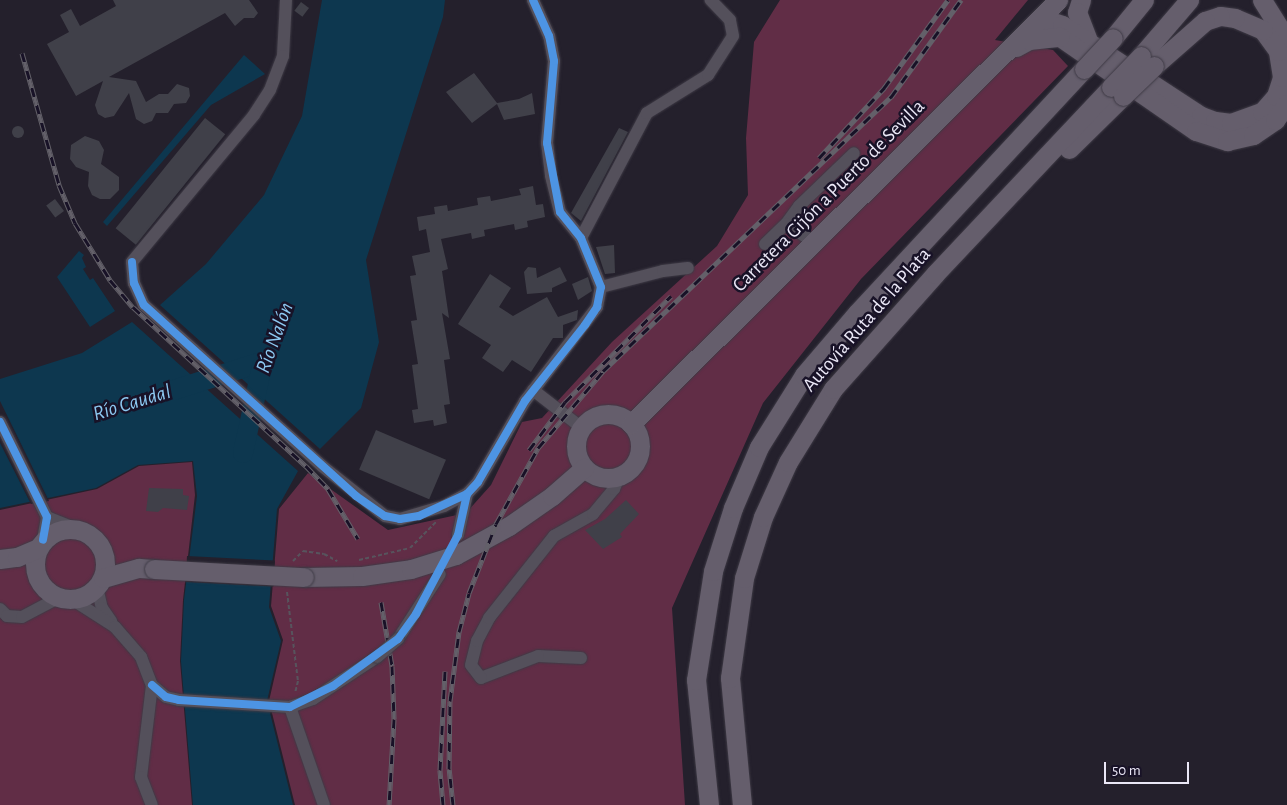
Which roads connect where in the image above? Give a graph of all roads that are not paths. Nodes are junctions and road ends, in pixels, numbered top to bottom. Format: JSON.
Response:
{"nodes":[{"id":1,"x":286,"y":0,"type":"edge"},
{"id":2,"x":533,"y":0,"type":"edge"},
{"id":3,"x":711,"y":0,"type":"edge"},
{"id":4,"x":1058,"y":0,"type":"edge"},
{"id":5,"x":1081,"y":0,"type":"edge"},
{"id":6,"x":1144,"y":0,"type":"edge"},
{"id":7,"x":1189,"y":0,"type":"edge"},
{"id":8,"x":1262,"y":0,"type":"edge"},
{"id":9,"x":1042,"y":22,"type":"junction"},
{"id":10,"x":1060,"y":37,"type":"junction"},
{"id":11,"x":1088,"y":40,"type":"junction"},
{"id":12,"x":1287,"y":40,"type":"edge"},
{"id":13,"x":1002,"y":55,"type":"junction"},
{"id":14,"x":1147,"y":61,"type":"junction"},
{"id":15,"x":1287,"y":104,"type":"edge"},
{"id":16,"x":854,"y":153,"type":"dead end"},
{"id":17,"x":786,"y":224,"type":"junction"},
{"id":18,"x":581,"y":238,"type":"junction"},
{"id":19,"x":814,"y":242,"type":"junction"},
{"id":20,"x":766,"y":244,"type":"dead end"},
{"id":21,"x":688,"y":268,"type":"dead end"},
{"id":22,"x":601,"y":287,"type":"junction"},
{"id":23,"x":533,"y":390,"type":"junction"},
{"id":24,"x":0,"y":422,"type":"edge"},
{"id":25,"x":631,"y":424,"type":"junction"},
{"id":26,"x":582,"y":428,"type":"junction"},
{"id":27,"x":584,"y":468,"type":"junction"},
{"id":28,"x":620,"y":476,"type":"junction"},
{"id":29,"x":468,"y":494,"type":"junction"},
{"id":30,"x":47,"y":517,"type":"junction"},
{"id":31,"x":76,"y":529,"type":"junction"},
{"id":32,"x":458,"y":535,"type":"dead end"},
{"id":33,"x":40,"y":544,"type":"junction"},
{"id":34,"x":102,"y":549,"type":"junction"},
{"id":35,"x":0,"y":561,"type":"edge"},
{"id":36,"x":146,"y":569,"type":"junction"},
{"id":37,"x":440,"y":574,"type":"dead end"},
{"id":38,"x":36,"y":577,"type":"junction"},
{"id":39,"x":100,"y":582,"type":"junction"},
{"id":40,"x":65,"y":599,"type":"junction"},
{"id":41,"x":0,"y":609,"type":"edge"},
{"id":42,"x":115,"y":627,"type":"junction"},
{"id":43,"x":581,"y":658,"type":"dead end"},
{"id":44,"x":152,"y":685,"type":"junction"},
{"id":45,"x":290,"y":707,"type":"junction"},
{"id":46,"x":152,"y":805,"type":"edge"},
{"id":47,"x":324,"y":805,"type":"edge"},
{"id":48,"x":709,"y":805,"type":"edge"},
{"id":49,"x":742,"y":805,"type":"edge"}],
"edges":[{"from":1,"to":29,"type":"street"},
{"from":2,"to":18,"type":"street"},
{"from":3,"to":18,"type":"street"},
{"from":4,"to":9,"type":"highway"},
{"from":5,"to":11,"type":"highway"},
{"from":6,"to":48,"type":"highway","name":"Autovía Ruta de la Plata","bridge":true},
{"from":7,"to":14,"type":"highway","name":"Autovía Ruta de la Plata"},
{"from":8,"to":12,"type":"highway"},
{"from":9,"to":10,"type":"highway"},
{"from":9,"to":11,"type":"highway"},
{"from":9,"to":13,"type":"highway","name":"Carretera Gijón a Puerto de Sevilla"},
{"from":10,"to":13,"type":"highway"},
{"from":10,"to":15,"type":"highway"},
{"from":11,"to":14,"type":"highway"},
{"from":13,"to":19,"type":"highway","name":"Carretera Gijón a Puerto de Sevilla"},
{"from":14,"to":49,"type":"highway","name":"Autovía Ruta de la Plata","bridge":true},
{"from":16,"to":17,"type":"street"},
{"from":17,"to":19,"type":"street"},
{"from":17,"to":20,"type":"street"},
{"from":18,"to":22,"type":"street"},
{"from":19,"to":25,"type":"highway","name":"Carretera Gijón a Puerto de Sevilla"},
{"from":21,"to":22,"type":"street"},
{"from":22,"to":23,"type":"street"},
{"from":23,"to":26,"type":"street"},
{"from":23,"to":29,"type":"street"},
{"from":24,"to":30,"type":"street"},
{"from":25,"to":26,"type":"highway"},
{"from":25,"to":28,"type":"highway"},
{"from":26,"to":27,"type":"highway"},
{"from":27,"to":28,"type":"highway"},
{"from":27,"to":36,"type":"highway","bridge":true},
{"from":28,"to":43,"type":"street"},
{"from":29,"to":32,"type":"street"},
{"from":30,"to":31,"type":"street"},
{"from":30,"to":33,"type":"street"},
{"from":31,"to":33,"type":"highway"},
{"from":31,"to":34,"type":"highway"},
{"from":33,"to":35,"type":"highway"},
{"from":33,"to":38,"type":"highway"},
{"from":34,"to":36,"type":"highway"},
{"from":34,"to":39,"type":"highway"},
{"from":35,"to":38,"type":"highway"},
{"from":36,"to":39,"type":"highway"},
{"from":37,"to":45,"type":"street","bridge":true},
{"from":38,"to":40,"type":"highway"},
{"from":39,"to":40,"type":"highway"},
{"from":39,"to":42,"type":"street"},
{"from":40,"to":41,"type":"street"},
{"from":40,"to":42,"type":"street"},
{"from":42,"to":44,"type":"street"},
{"from":44,"to":45,"type":"street"},
{"from":44,"to":46,"type":"street"},
{"from":45,"to":47,"type":"street"}]}
